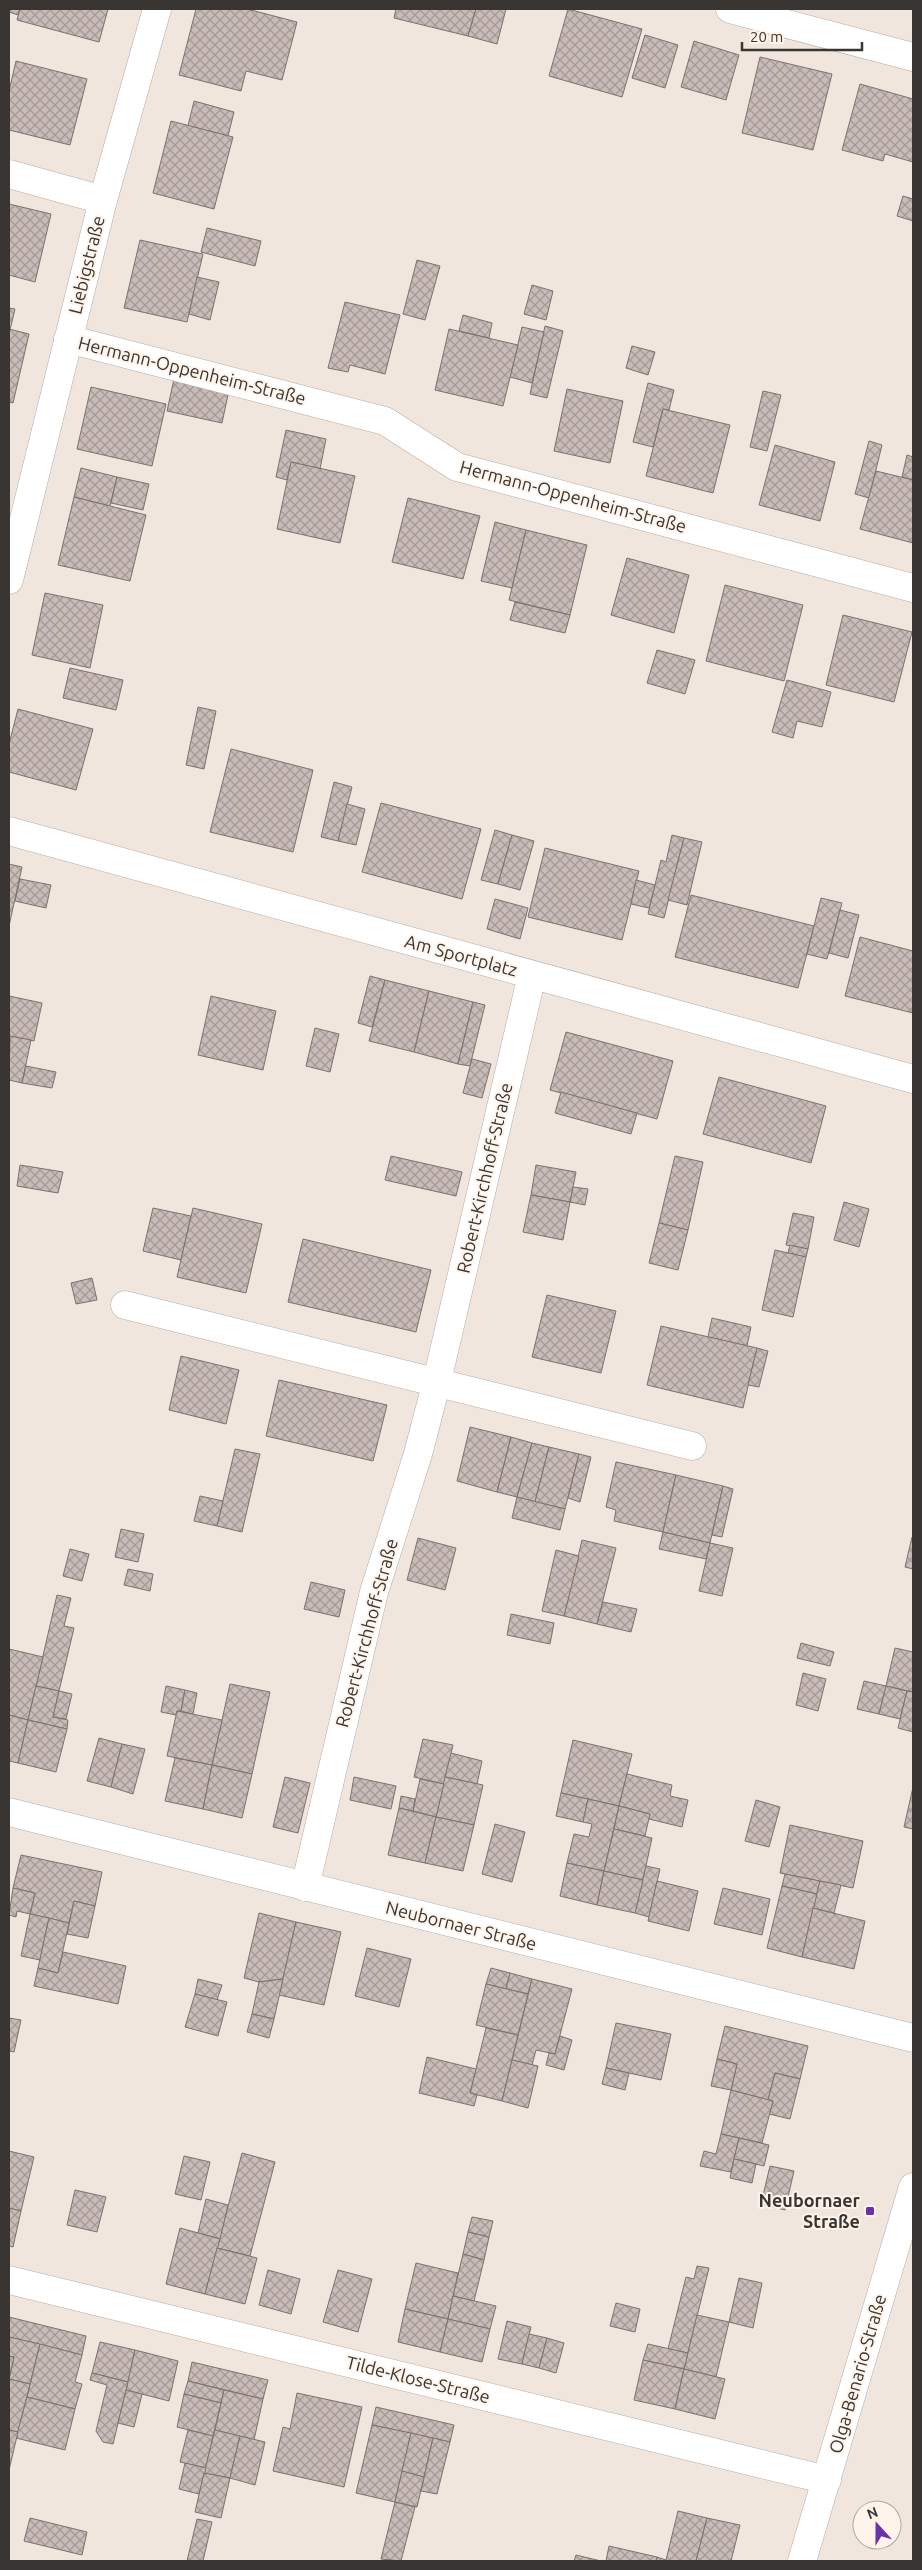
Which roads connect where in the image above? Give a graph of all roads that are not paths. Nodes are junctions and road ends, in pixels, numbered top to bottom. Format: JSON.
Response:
{"nodes":[{"id":1,"x":157,"y":9,"type":"edge"},
{"id":2,"x":730,"y":9,"type":"edge"},
{"id":3,"x":913,"y":57,"type":"edge"},
{"id":4,"x":9,"y":174,"type":"edge"},
{"id":5,"x":103,"y":200,"type":"junction"},
{"id":6,"x":68,"y":339,"type":"junction"},
{"id":7,"x":9,"y":580,"type":"edge"},
{"id":8,"x":913,"y":588,"type":"edge"},
{"id":9,"x":9,"y":831,"type":"edge"},
{"id":10,"x":532,"y":975,"type":"junction"},
{"id":11,"x":913,"y":1079,"type":"edge"},
{"id":12,"x":125,"y":1305,"type":"dead end"},
{"id":13,"x":438,"y":1381,"type":"junction"},
{"id":14,"x":692,"y":1446,"type":"dead end"},
{"id":15,"x":9,"y":1812,"type":"edge"},
{"id":16,"x":305,"y":1887,"type":"junction"},
{"id":17,"x":913,"y":2038,"type":"edge"},
{"id":18,"x":913,"y":2187,"type":"edge"},
{"id":19,"x":9,"y":2280,"type":"edge"},
{"id":20,"x":827,"y":2480,"type":"junction"},
{"id":21,"x":802,"y":2561,"type":"edge"}],
"edges":[{"from":1,"to":5,"type":"street","name":"Liebigstraße"},
{"from":2,"to":3,"type":"street"},
{"from":4,"to":5,"type":"street"},
{"from":5,"to":6,"type":"street","name":"Liebigstraße"},
{"from":6,"to":7,"type":"street","name":"Liebigstraße"},
{"from":6,"to":8,"type":"street","name":"Hermann-Oppenheim-Straße"},
{"from":9,"to":10,"type":"street","name":"Am Sportplatz"},
{"from":10,"to":11,"type":"street","name":"Am Sportplatz"},
{"from":10,"to":13,"type":"street","name":"Robert-Kirchhoff-Straße"},
{"from":12,"to":13,"type":"street"},
{"from":13,"to":14,"type":"street"},
{"from":13,"to":16,"type":"street","name":"Robert-Kirchhoff-Straße"},
{"from":15,"to":16,"type":"street","name":"Neubornaer Straße"},
{"from":16,"to":17,"type":"street","name":"Neubornaer Straße"},
{"from":18,"to":20,"type":"street","name":"Olga-Benario-Straße"},
{"from":19,"to":20,"type":"street","name":"Tilde-Klose-Straße"},
{"from":20,"to":21,"type":"street","name":"Olga-Benario-Straße"}]}
